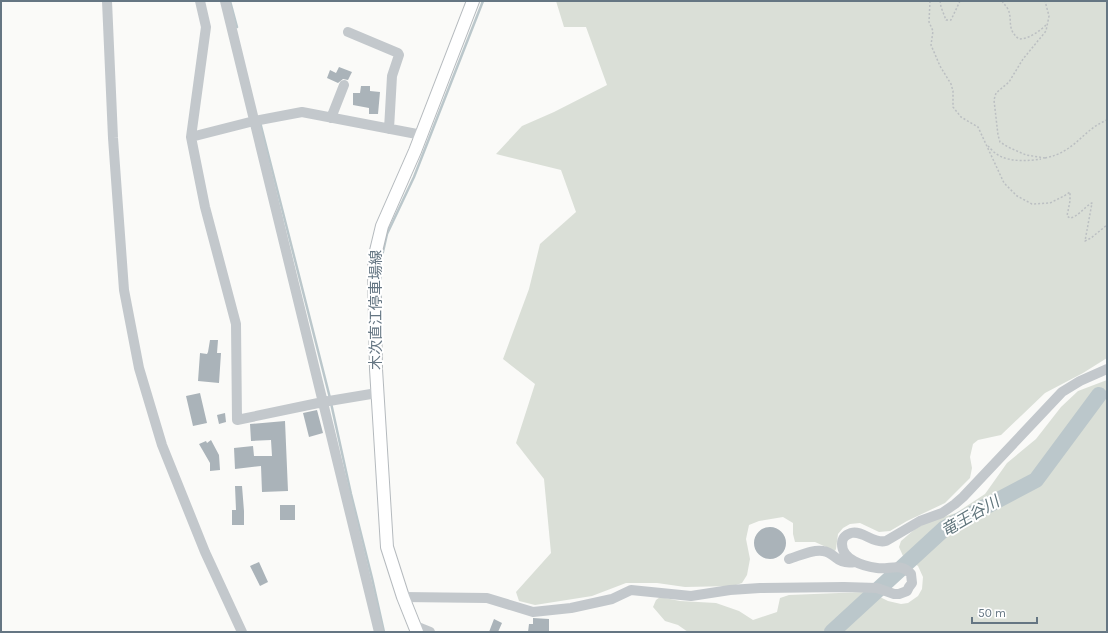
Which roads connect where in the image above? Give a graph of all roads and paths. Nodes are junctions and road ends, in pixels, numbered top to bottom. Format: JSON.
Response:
{"nodes":[{"id":1,"x":107,"y":1,"type":"edge"},
{"id":2,"x":200,"y":1,"type":"edge"},
{"id":3,"x":225,"y":1,"type":"edge"},
{"id":4,"x":473,"y":1,"type":"edge"},
{"id":5,"x":930,"y":1,"type":"edge"},
{"id":6,"x":940,"y":1,"type":"edge"},
{"id":7,"x":960,"y":1,"type":"edge"},
{"id":8,"x":1002,"y":1,"type":"edge"},
{"id":9,"x":1045,"y":1,"type":"edge"},
{"id":10,"x":1048,"y":23,"type":"junction"},
{"id":11,"x":348,"y":32,"type":"dead end"},
{"id":12,"x":344,"y":85,"type":"dead end"},
{"id":13,"x":331,"y":118,"type":"junction"},
{"id":14,"x":1107,"y":120,"type":"edge"},
{"id":15,"x":254,"y":121,"type":"junction"},
{"id":16,"x":389,"y":129,"type":"junction"},
{"id":17,"x":422,"y":134,"type":"junction"},
{"id":18,"x":191,"y":136,"type":"junction"},
{"id":19,"x":987,"y":145,"type":"junction"},
{"id":20,"x":1045,"y":158,"type":"junction"},
{"id":21,"x":1107,"y":225,"type":"edge"},
{"id":22,"x":1107,"y":369,"type":"edge"},
{"id":23,"x":376,"y":393,"type":"junction"},
{"id":24,"x":323,"y":402,"type":"junction"},
{"id":25,"x":789,"y":559,"type":"dead end"},
{"id":26,"x":855,"y":562,"type":"junction"},
{"id":27,"x":403,"y":597,"type":"junction"},
{"id":28,"x":416,"y":629,"type":"edge"},
{"id":29,"x":242,"y":632,"type":"edge"},
{"id":30,"x":379,"y":632,"type":"edge"},
{"id":31,"x":430,"y":632,"type":"edge"}],
"edges":[{"from":1,"to":29,"type":"street"},
{"from":2,"to":18,"type":"street"},
{"from":3,"to":15,"type":"street"},
{"from":4,"to":17,"type":"main road","name":"木次直江停車場線"},
{"from":5,"to":19,"type":"path"},
{"from":6,"to":7,"type":"path"},
{"from":8,"to":10,"type":"path"},
{"from":9,"to":10,"type":"path"},
{"from":10,"to":20,"type":"path"},
{"from":11,"to":16,"type":"street"},
{"from":12,"to":13,"type":"street"},
{"from":13,"to":15,"type":"street"},
{"from":13,"to":16,"type":"street"},
{"from":14,"to":20,"type":"path"},
{"from":15,"to":18,"type":"street"},
{"from":15,"to":24,"type":"street"},
{"from":16,"to":17,"type":"street"},
{"from":17,"to":23,"type":"main road","name":"木次直江停車場線"},
{"from":18,"to":24,"type":"street"},
{"from":19,"to":20,"type":"path"},
{"from":19,"to":21,"type":"path"},
{"from":22,"to":26,"type":"street"},
{"from":23,"to":24,"type":"street"},
{"from":23,"to":27,"type":"main road","name":"木次直江停車場線"},
{"from":24,"to":30,"type":"street"},
{"from":25,"to":26,"type":"street"},
{"from":26,"to":27,"type":"street"},
{"from":27,"to":28,"type":"main road","name":"木次直江停車場線"},
{"from":28,"to":31,"type":"street"}]}
